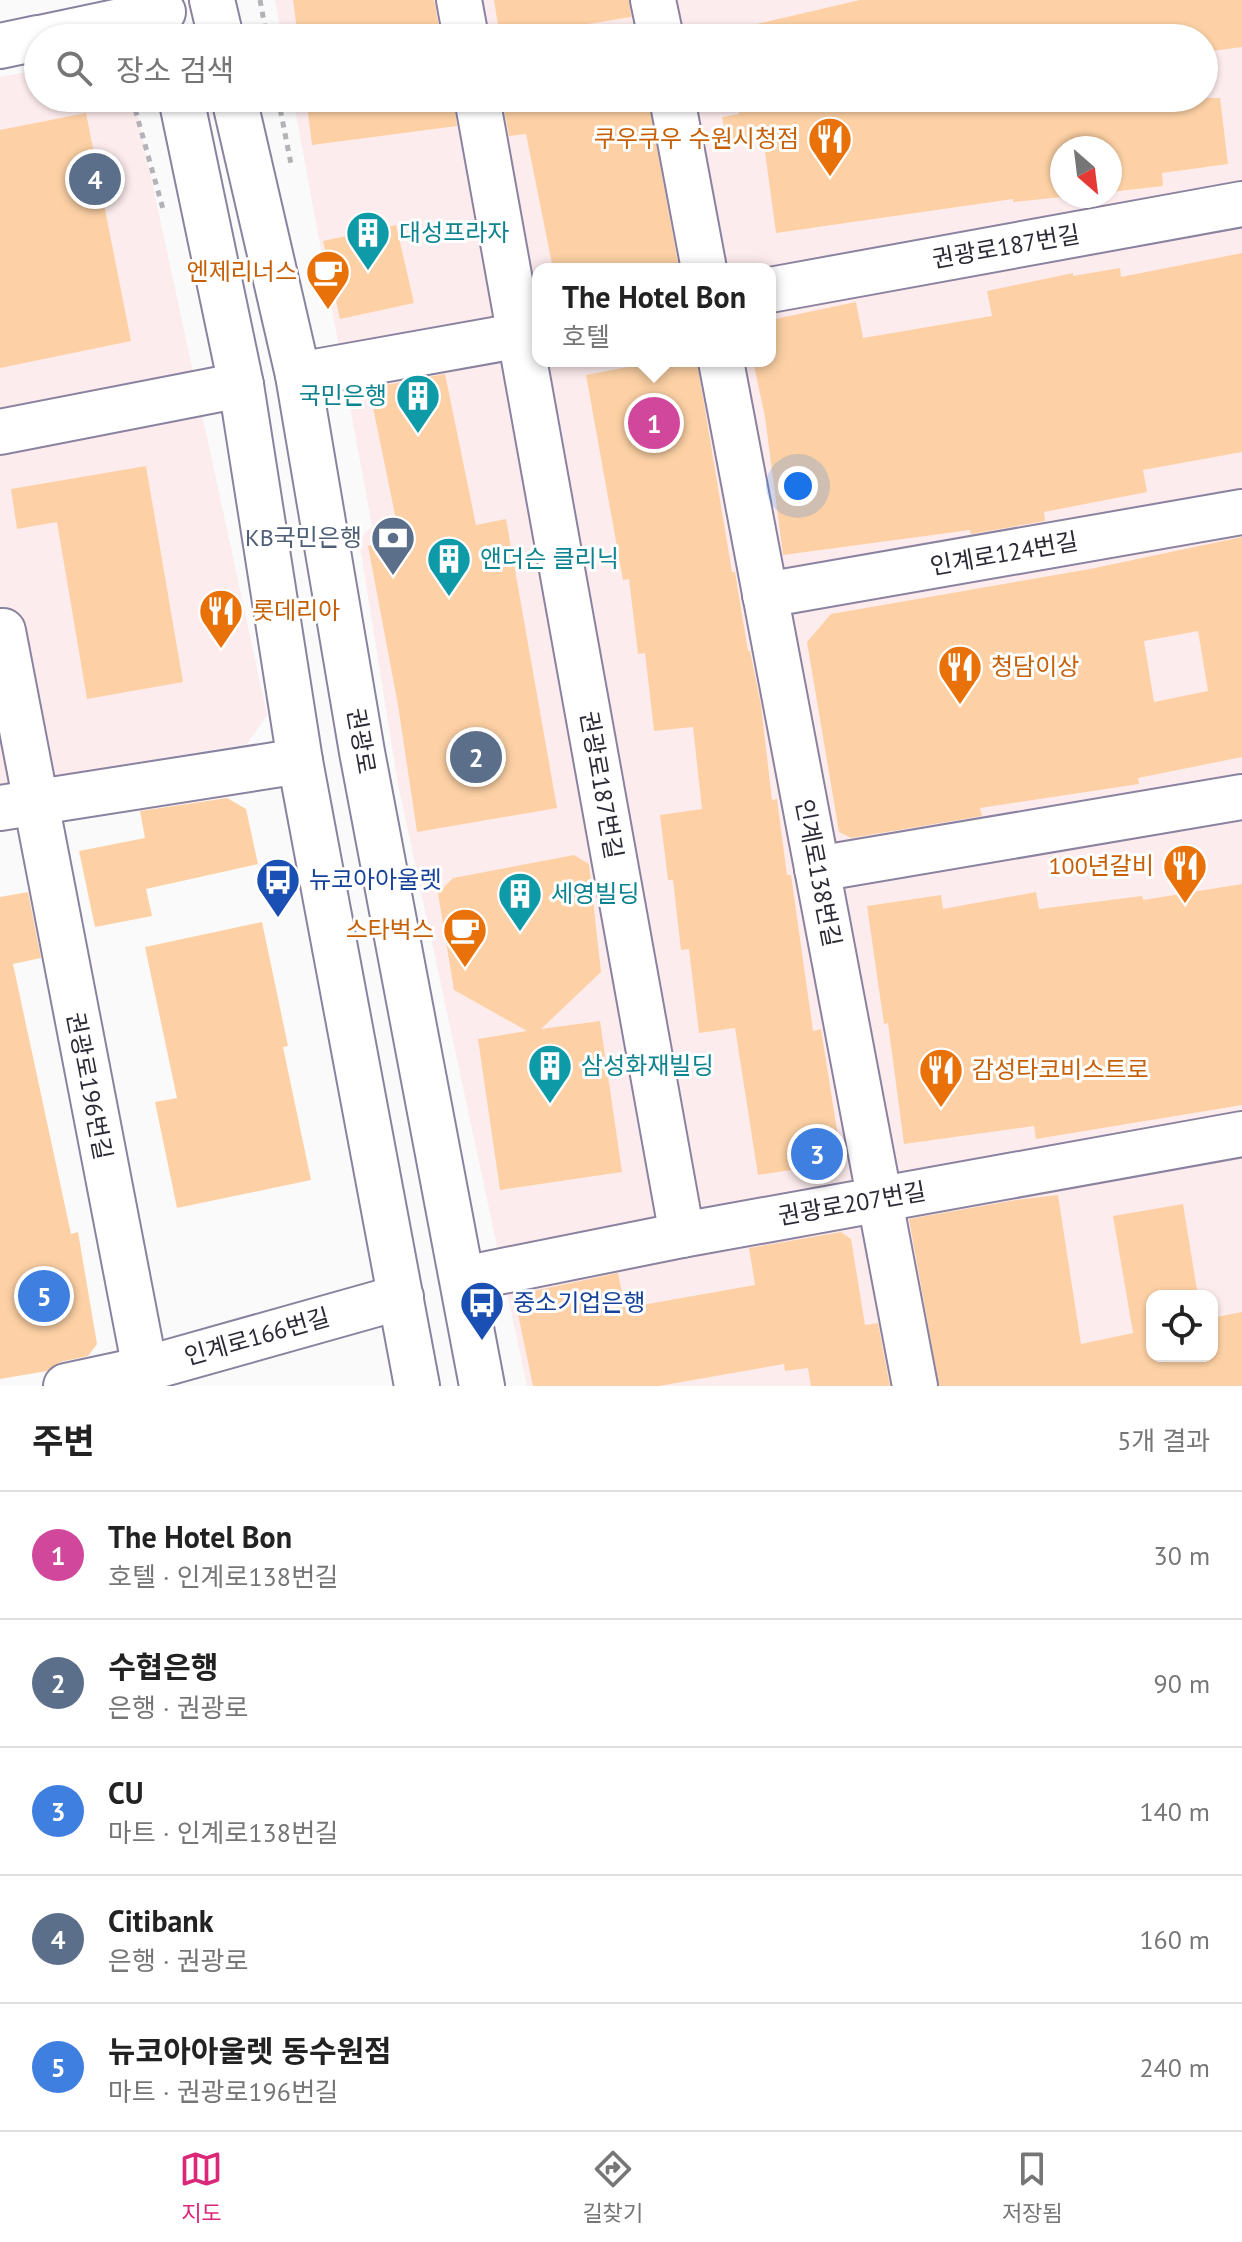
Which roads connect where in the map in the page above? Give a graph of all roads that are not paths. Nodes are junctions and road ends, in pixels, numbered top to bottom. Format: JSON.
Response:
{"nodes":[{"id":1,"x":212,"y":0,"type":"edge"},
{"id":2,"x":459,"y":0,"type":"edge"},
{"id":3,"x":653,"y":0,"type":"edge"},
{"id":4,"x":164,"y":17,"type":"edge"},
{"id":5,"x":122,"y":24,"type":"edge"},
{"id":6,"x":218,"y":24,"type":"edge"},
{"id":7,"x":463,"y":24,"type":"edge"},
{"id":8,"x":658,"y":24,"type":"edge"},
{"id":9,"x":24,"y":41,"type":"edge"},
{"id":10,"x":0,"y":46,"type":"edge"},
{"id":11,"x":184,"y":112,"type":"edge"},
{"id":12,"x":237,"y":112,"type":"edge"},
{"id":13,"x":480,"y":112,"type":"edge"},
{"id":14,"x":675,"y":112,"type":"edge"},
{"id":15,"x":1242,"y":204,"type":"edge"},
{"id":16,"x":703,"y":263,"type":"edge"},
{"id":17,"x":776,"y":289,"type":"edge"},
{"id":18,"x":529,"y":333,"type":"edge"},
{"id":19,"x":535,"y":367,"type":"edge"},
{"id":20,"x":722,"y":367,"type":"edge"},
{"id":21,"x":298,"y":375,"type":"junction"},
{"id":22,"x":241,"y":385,"type":"junction"},
{"id":23,"x":0,"y":432,"type":"edge"},
{"id":24,"x":1242,"y":512,"type":"edge"},
{"id":25,"x":765,"y":595,"type":"junction"},
{"id":26,"x":0,"y":631,"type":"edge"},
{"id":27,"x":300,"y":761,"type":"junction"},
{"id":28,"x":1242,"y":797,"type":"edge"},
{"id":29,"x":17,"y":805,"type":"edge"},
{"id":30,"x":817,"y":869,"type":"junction"},
{"id":31,"x":1242,"y":1134,"type":"edge"},
{"id":32,"x":879,"y":1199,"type":"junction"},
{"id":33,"x":682,"y":1235,"type":"junction"},
{"id":34,"x":463,"y":1279,"type":"junction"},
{"id":35,"x":401,"y":1297,"type":"junction"},
{"id":36,"x":145,"y":1369,"type":"junction"},
{"id":37,"x":66,"y":1386,"type":"edge"},
{"id":38,"x":417,"y":1386,"type":"edge"},
{"id":39,"x":482,"y":1386,"type":"edge"},
{"id":40,"x":915,"y":1386,"type":"edge"}],
"edges":[{"from":1,"to":6,"type":"street"},
{"from":2,"to":7,"type":"street"},
{"from":3,"to":8,"type":"street"},
{"from":4,"to":5,"type":"street"},
{"from":9,"to":10,"type":"street"},
{"from":11,"to":22,"type":"street"},
{"from":12,"to":21,"type":"street","name":"권광로"},
{"from":13,"to":18,"type":"street","name":"권광로187번길"},
{"from":14,"to":16,"type":"street"},
{"from":15,"to":17,"type":"street","name":"권광로187번길"},
{"from":18,"to":21,"type":"street"},
{"from":19,"to":33,"type":"street","name":"권광로187번길"},
{"from":20,"to":25,"type":"street","name":"인계로138번길"},
{"from":21,"to":34,"type":"street","name":"권광로"},
{"from":22,"to":23,"type":"street"},
{"from":22,"to":27,"type":"street"},
{"from":24,"to":25,"type":"street","name":"인계로124번길"},
{"from":25,"to":30,"type":"street","name":"인계로138번길"},
{"from":26,"to":29,"type":"street"},
{"from":27,"to":29,"type":"street"},
{"from":27,"to":35,"type":"street"},
{"from":28,"to":30,"type":"street"},
{"from":29,"to":36,"type":"street","name":"권광로196번길"},
{"from":30,"to":32,"type":"street","name":"인계로138번길"},
{"from":31,"to":32,"type":"street","name":"권광로207번길"},
{"from":32,"to":33,"type":"street","name":"권광로207번길"},
{"from":32,"to":40,"type":"street","name":"인계로138번길"},
{"from":33,"to":34,"type":"street","name":"권광로207번길"},
{"from":34,"to":39,"type":"street","name":"권광로"},
{"from":35,"to":36,"type":"street","name":"인계로166번길"},
{"from":35,"to":38,"type":"street"},
{"from":36,"to":37,"type":"street","name":"인계로166번길"}]}
